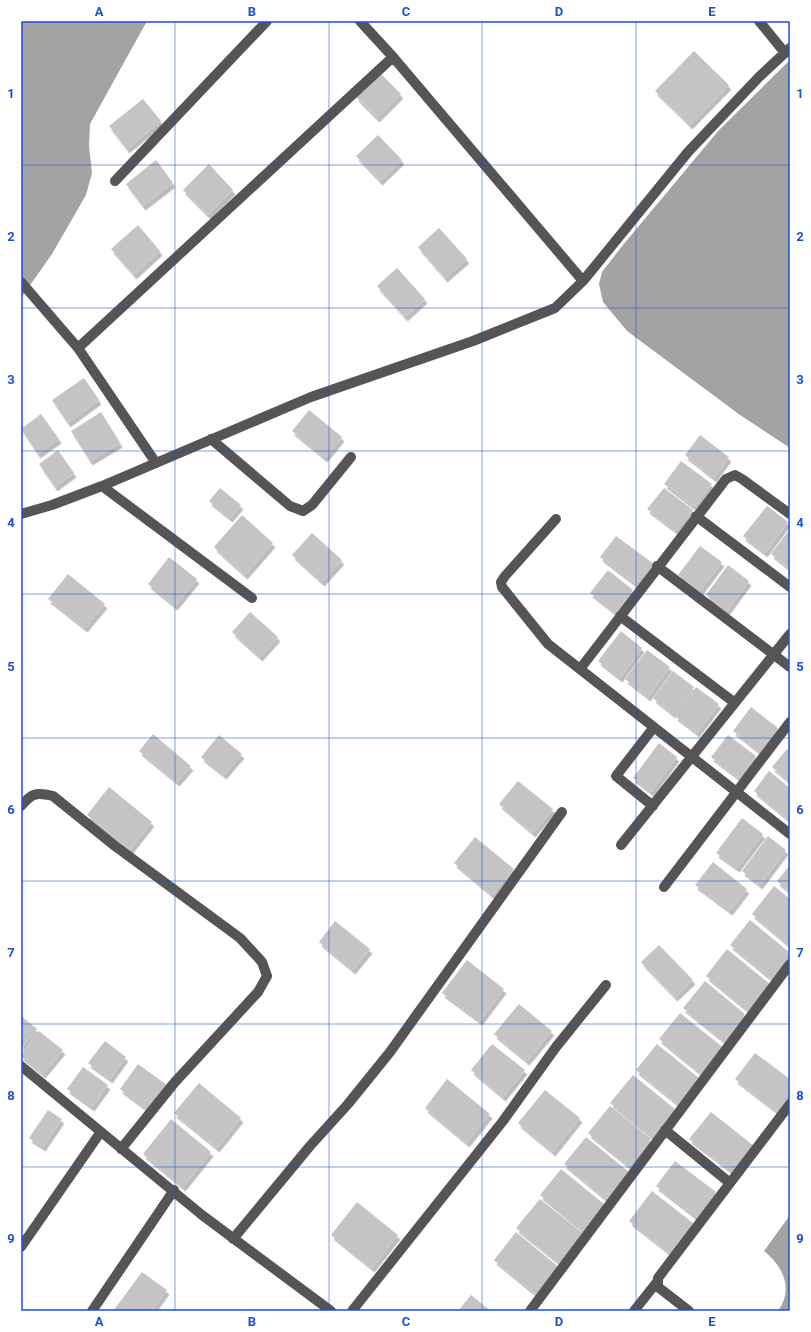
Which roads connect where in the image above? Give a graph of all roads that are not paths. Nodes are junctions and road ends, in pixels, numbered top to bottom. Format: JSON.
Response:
{"nodes":[{"id":1,"x":267,"y":21,"type":"edge"},
{"id":2,"x":360,"y":21,"type":"edge"},
{"id":3,"x":759,"y":21,"type":"edge"},
{"id":4,"x":788,"y":50,"type":"edge"},
{"id":5,"x":393,"y":56,"type":"junction"},
{"id":6,"x":115,"y":181,"type":"dead end"},
{"id":7,"x":583,"y":281,"type":"junction"},
{"id":8,"x":21,"y":282,"type":"edge"},
{"id":9,"x":78,"y":348,"type":"junction"},
{"id":10,"x":211,"y":439,"type":"junction"},
{"id":11,"x":351,"y":457,"type":"dead end"},
{"id":12,"x":156,"y":463,"type":"junction"},
{"id":13,"x":102,"y":486,"type":"junction"},
{"id":14,"x":21,"y":514,"type":"edge"},
{"id":15,"x":790,"y":514,"type":"edge"},
{"id":16,"x":696,"y":516,"type":"junction"},
{"id":17,"x":556,"y":519,"type":"dead end"},
{"id":18,"x":657,"y":566,"type":"junction"},
{"id":19,"x":790,"y":587,"type":"edge"},
{"id":20,"x":252,"y":598,"type":"dead end"},
{"id":21,"x":620,"y":616,"type":"junction"},
{"id":22,"x":790,"y":634,"type":"edge"},
{"id":23,"x":774,"y":655,"type":"junction"},
{"id":24,"x":790,"y":667,"type":"edge"},
{"id":25,"x":580,"y":669,"type":"junction"},
{"id":26,"x":735,"y":703,"type":"junction"},
{"id":27,"x":790,"y":722,"type":"edge"},
{"id":28,"x":654,"y":727,"type":"junction"},
{"id":29,"x":692,"y":758,"type":"junction"},
{"id":30,"x":737,"y":792,"type":"junction"},
{"id":31,"x":21,"y":806,"type":"edge"},
{"id":32,"x":653,"y":806,"type":"junction"},
{"id":33,"x":562,"y":812,"type":"dead end"},
{"id":34,"x":790,"y":834,"type":"edge"},
{"id":35,"x":621,"y":845,"type":"dead end"},
{"id":36,"x":664,"y":887,"type":"dead end"},
{"id":37,"x":790,"y":964,"type":"edge"},
{"id":38,"x":606,"y":985,"type":"dead end"},
{"id":39,"x":21,"y":1066,"type":"edge"},
{"id":40,"x":790,"y":1104,"type":"edge"},
{"id":41,"x":665,"y":1130,"type":"junction"},
{"id":42,"x":100,"y":1133,"type":"junction"},
{"id":43,"x":121,"y":1149,"type":"junction"},
{"id":44,"x":730,"y":1183,"type":"junction"},
{"id":45,"x":174,"y":1190,"type":"junction"},
{"id":46,"x":233,"y":1239,"type":"junction"},
{"id":47,"x":21,"y":1247,"type":"edge"},
{"id":48,"x":657,"y":1282,"type":"junction"},
{"id":49,"x":92,"y":1311,"type":"edge"},
{"id":50,"x":331,"y":1311,"type":"edge"},
{"id":51,"x":352,"y":1311,"type":"edge"},
{"id":52,"x":530,"y":1311,"type":"edge"},
{"id":53,"x":634,"y":1311,"type":"edge"},
{"id":54,"x":689,"y":1311,"type":"edge"}],
"edges":[{"from":1,"to":6,"type":"street"},
{"from":2,"to":5,"type":"street"},
{"from":3,"to":4,"type":"street"},
{"from":4,"to":7,"type":"street"},
{"from":5,"to":7,"type":"street"},
{"from":5,"to":9,"type":"street"},
{"from":7,"to":10,"type":"street"},
{"from":8,"to":9,"type":"street"},
{"from":9,"to":12,"type":"street"},
{"from":10,"to":11,"type":"street"},
{"from":10,"to":12,"type":"street"},
{"from":12,"to":13,"type":"street"},
{"from":13,"to":14,"type":"street"},
{"from":13,"to":20,"type":"street"},
{"from":15,"to":16,"type":"street"},
{"from":16,"to":18,"type":"street"},
{"from":16,"to":19,"type":"street"},
{"from":17,"to":25,"type":"street"},
{"from":18,"to":21,"type":"street"},
{"from":18,"to":23,"type":"street"},
{"from":21,"to":25,"type":"street"},
{"from":21,"to":26,"type":"street"},
{"from":22,"to":23,"type":"street"},
{"from":23,"to":24,"type":"street"},
{"from":23,"to":26,"type":"street"},
{"from":25,"to":28,"type":"street"},
{"from":26,"to":29,"type":"street"},
{"from":27,"to":30,"type":"street"},
{"from":28,"to":29,"type":"street"},
{"from":28,"to":32,"type":"street"},
{"from":29,"to":30,"type":"street"},
{"from":29,"to":32,"type":"street"},
{"from":30,"to":34,"type":"street"},
{"from":30,"to":36,"type":"street"},
{"from":31,"to":43,"type":"street"},
{"from":32,"to":35,"type":"street"},
{"from":33,"to":46,"type":"street"},
{"from":37,"to":41,"type":"street"},
{"from":38,"to":51,"type":"street"},
{"from":39,"to":42,"type":"street"},
{"from":40,"to":44,"type":"street"},
{"from":41,"to":44,"type":"street"},
{"from":41,"to":52,"type":"street"},
{"from":42,"to":43,"type":"street"},
{"from":42,"to":47,"type":"street"},
{"from":43,"to":45,"type":"street"},
{"from":44,"to":48,"type":"street"},
{"from":45,"to":46,"type":"street"},
{"from":45,"to":49,"type":"street"},
{"from":46,"to":50,"type":"street"},
{"from":48,"to":53,"type":"street"},
{"from":48,"to":54,"type":"street"}]}
